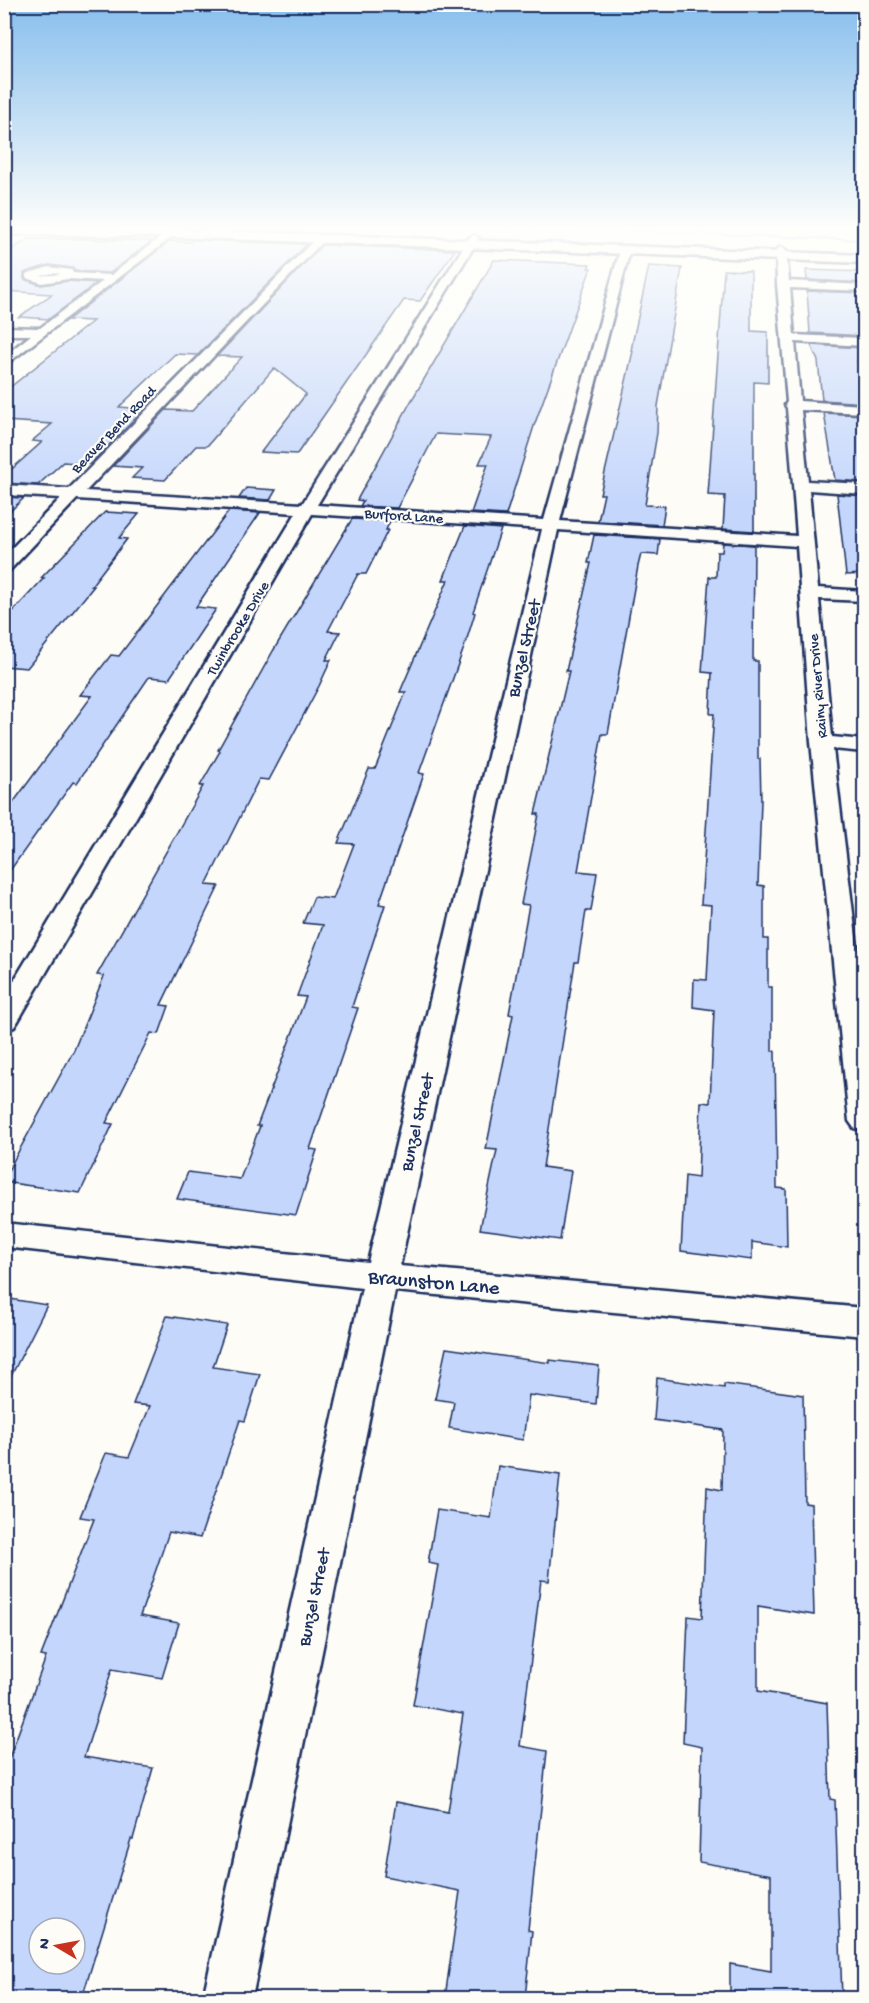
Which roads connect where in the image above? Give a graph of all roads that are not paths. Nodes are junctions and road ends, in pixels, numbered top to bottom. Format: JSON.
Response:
{"nodes":[{"id":1,"x":60,"y":319,"type":"edge"},
{"id":2,"x":242,"y":319,"type":"edge"},
{"id":3,"x":424,"y":319,"type":"edge"},
{"id":4,"x":606,"y":319,"type":"edge"},
{"id":5,"x":785,"y":319,"type":"edge"},
{"id":6,"x":4,"y":330,"type":"edge"},
{"id":7,"x":44,"y":332,"type":"junction"},
{"id":8,"x":787,"y":339,"type":"junction"},
{"id":9,"x":864,"y":342,"type":"edge"},
{"id":10,"x":4,"y":362,"type":"edge"},
{"id":11,"x":792,"y":405,"type":"junction"},
{"id":12,"x":864,"y":409,"type":"edge"},
{"id":13,"x":800,"y":485,"type":"junction"},
{"id":14,"x":864,"y":489,"type":"edge"},
{"id":15,"x":4,"y":490,"type":"edge"},
{"id":16,"x":73,"y":495,"type":"junction"},
{"id":17,"x":307,"y":509,"type":"junction"},
{"id":18,"x":551,"y":525,"type":"junction"},
{"id":19,"x":804,"y":541,"type":"junction"},
{"id":20,"x":4,"y":566,"type":"edge"},
{"id":21,"x":809,"y":593,"type":"junction"},
{"id":22,"x":864,"y":596,"type":"edge"},
{"id":23,"x":822,"y":742,"type":"junction"},
{"id":24,"x":864,"y":746,"type":"edge"},
{"id":25,"x":855,"y":964,"type":"edge"},
{"id":26,"x":4,"y":1022,"type":"edge"},
{"id":27,"x":864,"y":1121,"type":"edge"},
{"id":28,"x":4,"y":1235,"type":"edge"},
{"id":29,"x":381,"y":1277,"type":"junction"},
{"id":30,"x":864,"y":1322,"type":"edge"},
{"id":31,"x":227,"y":1998,"type":"edge"}],
"edges":[{"from":1,"to":7,"type":"street"},
{"from":2,"to":16,"type":"street","name":"Beaver Bend Road"},
{"from":3,"to":17,"type":"street","name":"Twinbrooke Drive"},
{"from":4,"to":18,"type":"street","name":"Bunzel Street"},
{"from":5,"to":8,"type":"street","name":"Rainy River Drive"},
{"from":6,"to":7,"type":"street"},
{"from":7,"to":10,"type":"street"},
{"from":8,"to":9,"type":"street"},
{"from":8,"to":11,"type":"street","name":"Rainy River Drive"},
{"from":11,"to":12,"type":"street"},
{"from":11,"to":13,"type":"street","name":"Rainy River Drive"},
{"from":13,"to":14,"type":"street"},
{"from":13,"to":19,"type":"street","name":"Rainy River Drive"},
{"from":15,"to":16,"type":"street","name":"Burford Lane"},
{"from":16,"to":17,"type":"street","name":"Burford Lane"},
{"from":16,"to":20,"type":"street","name":"Beaver Bend Road"},
{"from":17,"to":18,"type":"street","name":"Burford Lane"},
{"from":17,"to":26,"type":"street","name":"Twinbrooke Drive"},
{"from":18,"to":19,"type":"street","name":"Burford Lane"},
{"from":18,"to":29,"type":"street","name":"Bunzel Street"},
{"from":19,"to":21,"type":"street","name":"Rainy River Drive"},
{"from":21,"to":22,"type":"street"},
{"from":21,"to":23,"type":"street","name":"Rainy River Drive"},
{"from":23,"to":24,"type":"street"},
{"from":23,"to":25,"type":"street","name":"Rainy River Drive"},
{"from":25,"to":27,"type":"street","name":"Rainy River Drive"},
{"from":28,"to":29,"type":"street","name":"Braunston Lane"},
{"from":29,"to":30,"type":"street","name":"Braunston Lane"},
{"from":29,"to":31,"type":"street","name":"Bunzel Street"}]}
